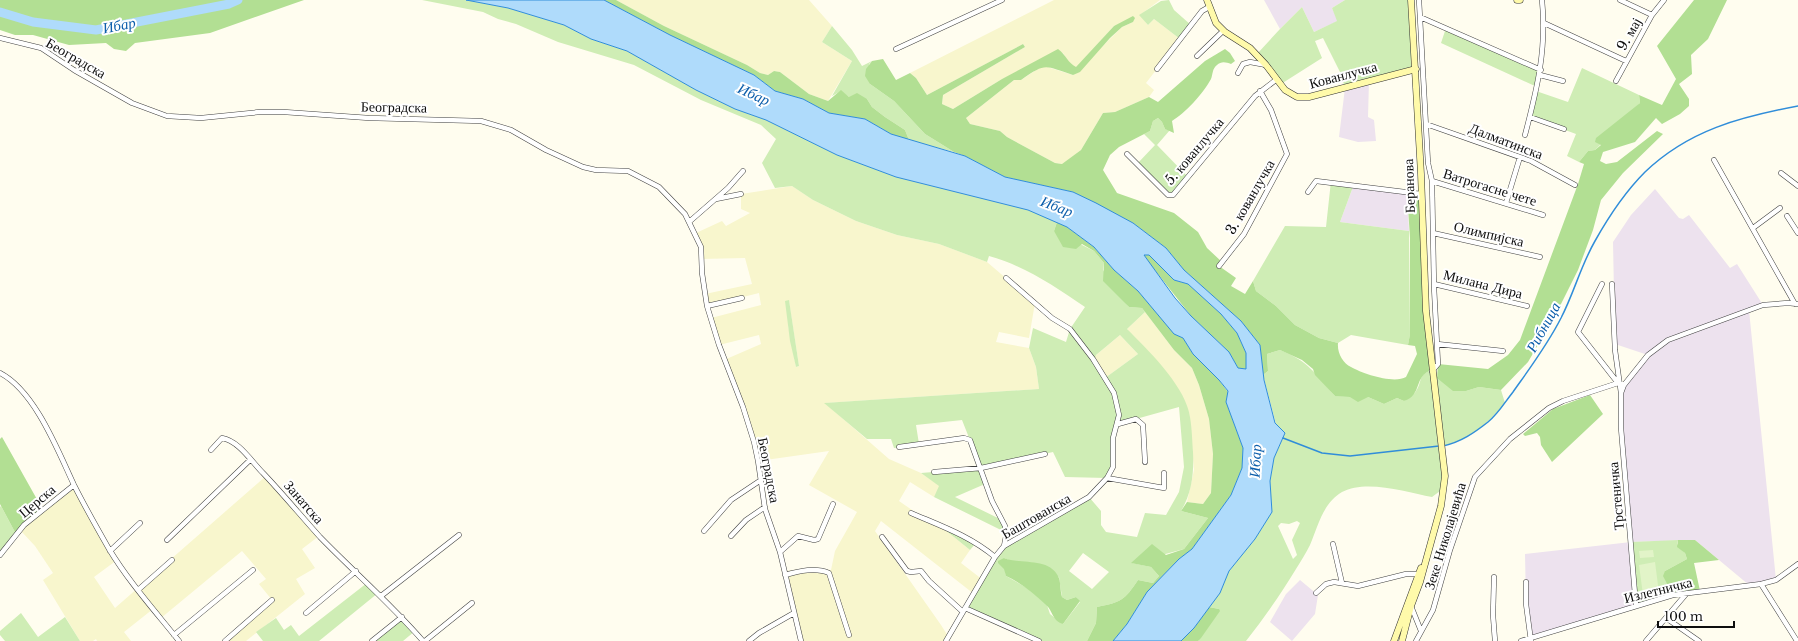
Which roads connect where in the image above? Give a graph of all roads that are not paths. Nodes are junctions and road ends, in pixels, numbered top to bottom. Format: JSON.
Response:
{"nodes":[{"id":1,"x":1002,"y":0,"type":"edge"},
{"id":2,"x":1207,"y":0,"type":"edge"},
{"id":3,"x":1412,"y":0,"type":"edge"},
{"id":4,"x":1419,"y":0,"type":"edge"},
{"id":5,"x":1517,"y":0,"type":"edge"},
{"id":6,"x":1520,"y":0,"type":"edge"},
{"id":7,"x":1542,"y":0,"type":"edge"},
{"id":8,"x":1620,"y":0,"type":"edge"},
{"id":9,"x":1664,"y":0,"type":"edge"},
{"id":10,"x":1209,"y":7,"type":"junction"},
{"id":11,"x":1652,"y":15,"type":"junction"},
{"id":12,"x":1420,"y":17,"type":"junction"},
{"id":13,"x":1544,"y":23,"type":"junction"},
{"id":14,"x":1223,"y":31,"type":"junction"},
{"id":15,"x":0,"y":38,"type":"edge"},
{"id":16,"x":896,"y":49,"type":"dead end"},
{"id":17,"x":1197,"y":56,"type":"dead end"},
{"id":18,"x":1626,"y":61,"type":"junction"},
{"id":19,"x":1266,"y":65,"type":"junction"},
{"id":20,"x":1158,"y":69,"type":"dead end"},
{"id":21,"x":1416,"y":69,"type":"junction"},
{"id":22,"x":1238,"y":73,"type":"dead end"},
{"id":23,"x":1540,"y":73,"type":"junction"},
{"id":24,"x":1277,"y":79,"type":"junction"},
{"id":25,"x":1563,"y":81,"type":"dead end"},
{"id":26,"x":1616,"y":81,"type":"dead end"},
{"id":27,"x":1260,"y":91,"type":"junction"},
{"id":28,"x":1530,"y":117,"type":"junction"},
{"id":29,"x":1426,"y":124,"type":"junction"},
{"id":30,"x":1564,"y":129,"type":"dead end"},
{"id":31,"x":1524,"y":136,"type":"dead end"},
{"id":32,"x":1128,"y":154,"type":"dead end"},
{"id":33,"x":1520,"y":157,"type":"junction"},
{"id":34,"x":1714,"y":160,"type":"dead end"},
{"id":35,"x":743,"y":171,"type":"dead end"},
{"id":36,"x":1430,"y":173,"type":"junction"},
{"id":37,"x":1780,"y":173,"type":"dead end"},
{"id":38,"x":1421,"y":174,"type":"junction"},
{"id":39,"x":1432,"y":181,"type":"junction"},
{"id":40,"x":1575,"y":185,"type":"dead end"},
{"id":41,"x":1798,"y":186,"type":"edge"},
{"id":42,"x":1308,"y":192,"type":"dead end"},
{"id":43,"x":741,"y":194,"type":"dead end"},
{"id":44,"x":1421,"y":194,"type":"junction"},
{"id":45,"x":716,"y":199,"type":"junction"},
{"id":46,"x":1506,"y":203,"type":"junction"},
{"id":47,"x":1780,"y":208,"type":"dead end"},
{"id":48,"x":1543,"y":215,"type":"dead end"},
{"id":49,"x":1787,"y":216,"type":"dead end"},
{"id":50,"x":689,"y":222,"type":"junction"},
{"id":51,"x":1753,"y":228,"type":"junction"},
{"id":52,"x":1433,"y":233,"type":"junction"},
{"id":53,"x":1798,"y":233,"type":"edge"},
{"id":54,"x":1540,"y":257,"type":"dead end"},
{"id":55,"x":1219,"y":266,"type":"dead end"},
{"id":56,"x":1006,"y":278,"type":"dead end"},
{"id":57,"x":1434,"y":284,"type":"junction"},
{"id":58,"x":1602,"y":284,"type":"dead end"},
{"id":59,"x":1612,"y":284,"type":"dead end"},
{"id":60,"x":742,"y":298,"type":"dead end"},
{"id":61,"x":1797,"y":304,"type":"edge"},
{"id":62,"x":707,"y":306,"type":"junction"},
{"id":63,"x":1527,"y":306,"type":"dead end"},
{"id":64,"x":1437,"y":344,"type":"junction"},
{"id":65,"x":1503,"y":351,"type":"dead end"},
{"id":66,"x":1432,"y":371,"type":"junction"},
{"id":67,"x":0,"y":373,"type":"edge"},
{"id":68,"x":1618,"y":383,"type":"junction"},
{"id":69,"x":1624,"y":385,"type":"junction"},
{"id":70,"x":1621,"y":393,"type":"junction"},
{"id":71,"x":1118,"y":424,"type":"junction"},
{"id":72,"x":899,"y":447,"type":"dead end"},
{"id":73,"x":211,"y":450,"type":"dead end"},
{"id":74,"x":1046,"y":454,"type":"dead end"},
{"id":75,"x":250,"y":460,"type":"junction"},
{"id":76,"x":1145,"y":462,"type":"dead end"},
{"id":77,"x":981,"y":468,"type":"junction"},
{"id":78,"x":934,"y":472,"type":"dead end"},
{"id":79,"x":1164,"y":473,"type":"dead end"},
{"id":80,"x":1107,"y":478,"type":"junction"},
{"id":81,"x":761,"y":480,"type":"junction"},
{"id":82,"x":74,"y":485,"type":"junction"},
{"id":83,"x":833,"y":504,"type":"dead end"},
{"id":84,"x":765,"y":507,"type":"junction"},
{"id":85,"x":911,"y":513,"type":"dead end"},
{"id":86,"x":140,"y":523,"type":"dead end"},
{"id":87,"x":704,"y":531,"type":"dead end"},
{"id":88,"x":459,"y":535,"type":"dead end"},
{"id":89,"x":730,"y":536,"type":"dead end"},
{"id":90,"x":882,"y":537,"type":"dead end"},
{"id":91,"x":167,"y":540,"type":"dead end"},
{"id":92,"x":1333,"y":544,"type":"dead end"},
{"id":93,"x":1004,"y":546,"type":"junction"},
{"id":94,"x":110,"y":550,"type":"junction"},
{"id":95,"x":780,"y":552,"type":"junction"},
{"id":96,"x":0,"y":554,"type":"edge"},
{"id":97,"x":995,"y":557,"type":"junction"},
{"id":98,"x":172,"y":560,"type":"dead end"},
{"id":99,"x":1425,"y":562,"type":"junction"},
{"id":100,"x":1798,"y":564,"type":"edge"},
{"id":101,"x":253,"y":570,"type":"dead end"},
{"id":102,"x":356,"y":571,"type":"junction"},
{"id":103,"x":1418,"y":574,"type":"junction"},
{"id":104,"x":785,"y":575,"type":"junction"},
{"id":105,"x":1494,"y":577,"type":"dead end"},
{"id":106,"x":1526,"y":582,"type":"dead end"},
{"id":107,"x":1342,"y":583,"type":"junction"},
{"id":108,"x":1761,"y":584,"type":"junction"},
{"id":109,"x":138,"y":590,"type":"junction"},
{"id":110,"x":1316,"y":593,"type":"dead end"},
{"id":111,"x":1687,"y":593,"type":"junction"},
{"id":112,"x":381,"y":596,"type":"junction"},
{"id":113,"x":272,"y":600,"type":"dead end"},
{"id":114,"x":472,"y":603,"type":"dead end"},
{"id":115,"x":1411,"y":606,"type":"junction"},
{"id":116,"x":1636,"y":606,"type":"junction"},
{"id":117,"x":964,"y":610,"type":"junction"},
{"id":118,"x":306,"y":613,"type":"dead end"},
{"id":119,"x":794,"y":613,"type":"junction"},
{"id":120,"x":402,"y":617,"type":"junction"},
{"id":121,"x":1666,"y":618,"type":"junction"},
{"id":122,"x":1421,"y":631,"type":"junction"},
{"id":123,"x":174,"y":635,"type":"junction"},
{"id":124,"x":849,"y":635,"type":"dead end"},
{"id":125,"x":1531,"y":639,"type":"edge"},
{"id":126,"x":179,"y":641,"type":"edge"},
{"id":127,"x":225,"y":641,"type":"edge"},
{"id":128,"x":372,"y":641,"type":"edge"},
{"id":129,"x":424,"y":641,"type":"edge"},
{"id":130,"x":749,"y":641,"type":"edge"},
{"id":131,"x":801,"y":641,"type":"edge"},
{"id":132,"x":946,"y":641,"type":"edge"},
{"id":133,"x":1039,"y":641,"type":"edge"},
{"id":134,"x":1394,"y":641,"type":"edge"},
{"id":135,"x":1402,"y":641,"type":"edge"},
{"id":136,"x":1416,"y":641,"type":"edge"},
{"id":137,"x":1496,"y":641,"type":"edge"},
{"id":138,"x":1521,"y":641,"type":"edge"},
{"id":139,"x":1646,"y":641,"type":"edge"},
{"id":140,"x":1699,"y":641,"type":"edge"},
{"id":141,"x":1797,"y":641,"type":"edge"}],
"edges":[{"from":1,"to":16,"type":"street"},
{"from":2,"to":10,"type":"main road","name":"Кованлучка"},
{"from":3,"to":21,"type":"main road","name":"Беранова"},
{"from":4,"to":12,"type":"street","name":"Беранова"},
{"from":5,"to":6,"type":"main road"},
{"from":7,"to":13,"type":"street"},
{"from":8,"to":11,"type":"street"},
{"from":9,"to":11,"type":"street","name":"9. мај"},
{"from":10,"to":14,"type":"main road","name":"Кованлучка"},
{"from":10,"to":20,"type":"street"},
{"from":11,"to":18,"type":"street","name":"9. мај"},
{"from":12,"to":23,"type":"street"},
{"from":12,"to":29,"type":"street","name":"Беранова"},
{"from":13,"to":18,"type":"street"},
{"from":13,"to":23,"type":"street"},
{"from":14,"to":17,"type":"street"},
{"from":14,"to":19,"type":"main road","name":"Кованлучка"},
{"from":15,"to":50,"type":"street","name":"Београдска"},
{"from":18,"to":26,"type":"street","name":"9. мај"},
{"from":19,"to":22,"type":"street"},
{"from":19,"to":24,"type":"main road","name":"Кованлучка"},
{"from":21,"to":24,"type":"main road","name":"Кованлучка"},
{"from":21,"to":38,"type":"main road","name":"Беранова"},
{"from":23,"to":25,"type":"street"},
{"from":23,"to":28,"type":"street"},
{"from":24,"to":27,"type":"street","name":"5. кованлучка"},
{"from":27,"to":32,"type":"street","name":"5. кованлучка"},
{"from":27,"to":55,"type":"street","name":"3. кованлучка"},
{"from":28,"to":30,"type":"street"},
{"from":28,"to":31,"type":"street"},
{"from":29,"to":33,"type":"street","name":"Далматинска"},
{"from":29,"to":36,"type":"street","name":"Беранова"},
{"from":33,"to":40,"type":"street","name":"Далматинска"},
{"from":33,"to":46,"type":"street"},
{"from":34,"to":51,"type":"street"},
{"from":35,"to":45,"type":"street"},
{"from":36,"to":38,"type":"street"},
{"from":36,"to":39,"type":"street","name":"Беранова"},
{"from":37,"to":41,"type":"street"},
{"from":38,"to":44,"type":"main road","name":"Беранова"},
{"from":39,"to":46,"type":"street","name":"Ватрогасне чете"},
{"from":39,"to":52,"type":"street","name":"Беранова"},
{"from":42,"to":44,"type":"street"},
{"from":43,"to":45,"type":"street"},
{"from":44,"to":66,"type":"main road","name":"Беранова"},
{"from":45,"to":50,"type":"street"},
{"from":46,"to":48,"type":"street","name":"Ватрогасне чете"},
{"from":47,"to":51,"type":"street"},
{"from":49,"to":53,"type":"street"},
{"from":50,"to":62,"type":"street","name":"Београдска"},
{"from":51,"to":61,"type":"street"},
{"from":52,"to":54,"type":"street","name":"Олимпијска"},
{"from":52,"to":57,"type":"street","name":"Беранова"},
{"from":56,"to":71,"type":"street","name":"Баштованска"},
{"from":57,"to":63,"type":"street","name":"Милана Дира"},
{"from":57,"to":64,"type":"street","name":"Беранова"},
{"from":58,"to":68,"type":"street"},
{"from":59,"to":68,"type":"street"},
{"from":60,"to":62,"type":"street"},
{"from":61,"to":69,"type":"street"},
{"from":62,"to":81,"type":"street","name":"Београдска"},
{"from":64,"to":65,"type":"street"},
{"from":64,"to":66,"type":"street","name":"Беранова"},
{"from":66,"to":99,"type":"main road","name":"Беранова"},
{"from":67,"to":82,"type":"street"},
{"from":68,"to":69,"type":"street"},
{"from":68,"to":70,"type":"street"},
{"from":68,"to":122,"type":"street","name":"Зеке Николајевића"},
{"from":69,"to":70,"type":"street","name":"Трстеничка"},
{"from":70,"to":116,"type":"street","name":"Трстеничка"},
{"from":71,"to":76,"type":"street"},
{"from":71,"to":80,"type":"street","name":"Баштованска"},
{"from":72,"to":77,"type":"street"},
{"from":73,"to":75,"type":"street","name":"Занатска"},
{"from":74,"to":77,"type":"street"},
{"from":75,"to":91,"type":"street"},
{"from":75,"to":102,"type":"street","name":"Занатска"},
{"from":77,"to":78,"type":"street"},
{"from":77,"to":93,"type":"street"},
{"from":79,"to":80,"type":"street"},
{"from":80,"to":93,"type":"street","name":"Баштованска"},
{"from":81,"to":84,"type":"street","name":"Београдска"},
{"from":81,"to":87,"type":"street"},
{"from":82,"to":94,"type":"street"},
{"from":82,"to":96,"type":"street","name":"Церска"},
{"from":83,"to":95,"type":"street"},
{"from":84,"to":89,"type":"street"},
{"from":84,"to":95,"type":"street","name":"Београдска"},
{"from":85,"to":97,"type":"street"},
{"from":86,"to":94,"type":"street"},
{"from":88,"to":112,"type":"street"},
{"from":90,"to":117,"type":"street"},
{"from":92,"to":107,"type":"street"},
{"from":93,"to":97,"type":"street","name":"Баштованска"},
{"from":94,"to":109,"type":"street"},
{"from":95,"to":104,"type":"street","name":"Београдска"},
{"from":97,"to":117,"type":"street","name":"Баштованска"},
{"from":98,"to":109,"type":"street"},
{"from":99,"to":103,"type":"main road"},
{"from":99,"to":115,"type":"main road","name":"Беранова"},
{"from":100,"to":108,"type":"street","name":"Излетничка"},
{"from":101,"to":123,"type":"street"},
{"from":102,"to":112,"type":"street","name":"Занатска"},
{"from":102,"to":118,"type":"street"},
{"from":103,"to":107,"type":"street"},
{"from":103,"to":134,"type":"main road"},
{"from":104,"to":119,"type":"street","name":"Београдска"},
{"from":104,"to":124,"type":"street"},
{"from":105,"to":137,"type":"street"},
{"from":106,"to":125,"type":"street"},
{"from":107,"to":110,"type":"street"},
{"from":108,"to":111,"type":"street","name":"Излетничка"},
{"from":108,"to":141,"type":"street"},
{"from":109,"to":123,"type":"street"},
{"from":111,"to":116,"type":"street","name":"Излетничка"},
{"from":111,"to":121,"type":"street"},
{"from":112,"to":120,"type":"street","name":"Занатска"},
{"from":113,"to":127,"type":"street"},
{"from":114,"to":129,"type":"street","name":"Занатска"},
{"from":115,"to":122,"type":"street"},
{"from":115,"to":135,"type":"main road","name":"Беранова"},
{"from":116,"to":125,"type":"street","name":"Излетничка"},
{"from":117,"to":132,"type":"street","name":"Баштованска"},
{"from":117,"to":133,"type":"street"},
{"from":119,"to":130,"type":"street"},
{"from":119,"to":131,"type":"street","name":"Београдска"},
{"from":120,"to":128,"type":"street"},
{"from":120,"to":129,"type":"street","name":"Занатска"},
{"from":121,"to":139,"type":"street"},
{"from":121,"to":140,"type":"street"},
{"from":122,"to":136,"type":"street","name":"Зеке Николајевића"},
{"from":123,"to":126,"type":"street"},
{"from":125,"to":138,"type":"street","name":"Излетничка"}]}
